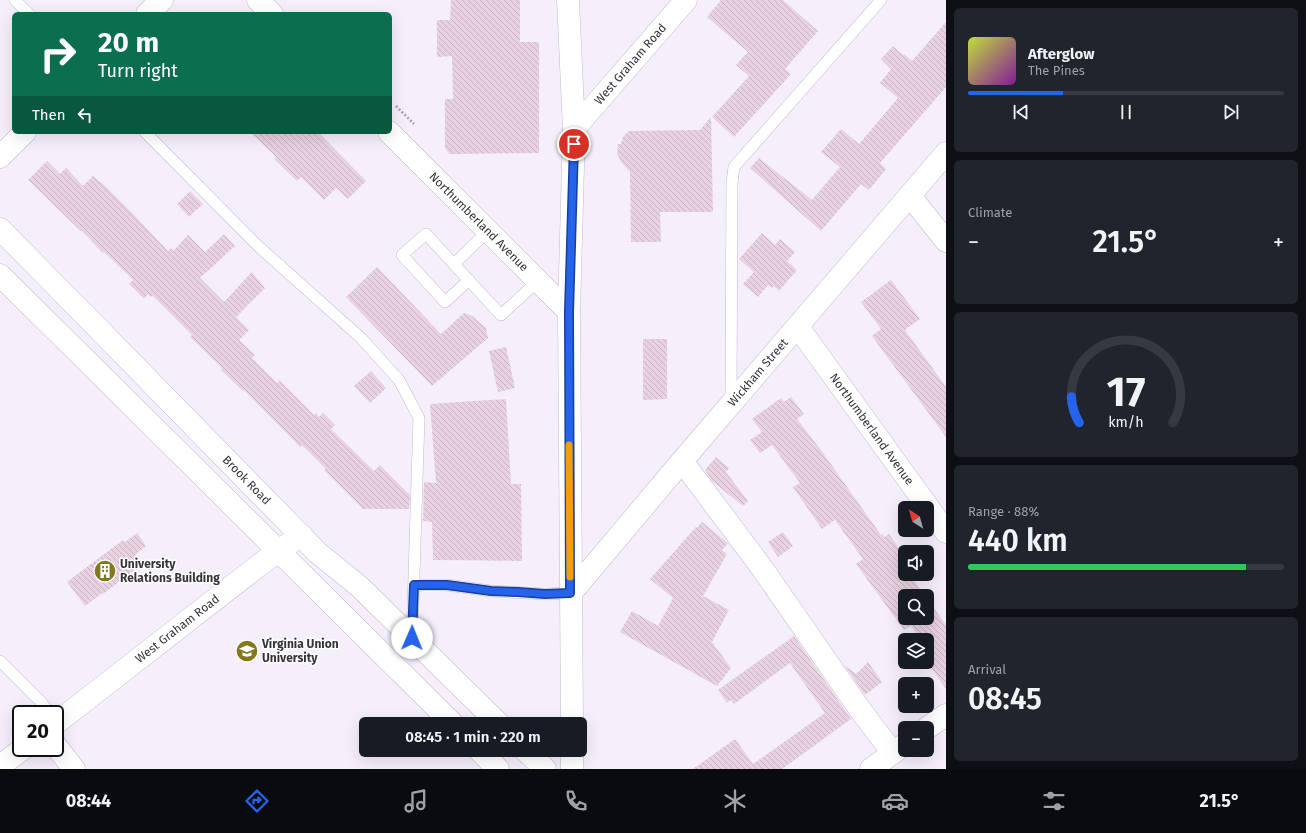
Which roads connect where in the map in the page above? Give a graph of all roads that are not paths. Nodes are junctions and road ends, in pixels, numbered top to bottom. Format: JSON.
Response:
{"nodes":[{"id":1,"x":15,"y":0,"type":"edge"},
{"id":2,"x":162,"y":0,"type":"edge"},
{"id":3,"x":258,"y":0,"type":"edge"},
{"id":4,"x":568,"y":0,"type":"edge"},
{"id":5,"x":686,"y":0,"type":"edge"},
{"id":6,"x":881,"y":0,"type":"edge"},
{"id":7,"x":27,"y":12,"type":"edge"},
{"id":8,"x":150,"y":12,"type":"edge"},
{"id":9,"x":270,"y":12,"type":"edge"},
{"id":10,"x":574,"y":129,"type":"junction"},
{"id":11,"x":23,"y":134,"type":"edge"},
{"id":12,"x":147,"y":134,"type":"edge"},
{"id":13,"x":391,"y":134,"type":"edge"},
{"id":14,"x":946,"y":153,"type":"edge"},
{"id":15,"x":0,"y":157,"type":"edge"},
{"id":16,"x":910,"y":196,"type":"junction"},
{"id":17,"x":0,"y":229,"type":"edge"},
{"id":18,"x":488,"y":232,"type":"junction"},
{"id":19,"x":946,"y":241,"type":"edge"},
{"id":20,"x":454,"y":264,"type":"junction"},
{"id":21,"x":0,"y":275,"type":"edge"},
{"id":22,"x":469,"y":280,"type":"junction"},
{"id":23,"x":538,"y":281,"type":"junction"},
{"id":24,"x":569,"y":312,"type":"junction"},
{"id":25,"x":798,"y":327,"type":"junction"},
{"id":26,"x":731,"y":403,"type":"junction"},
{"id":27,"x":682,"y":461,"type":"junction"},
{"id":28,"x":946,"y":532,"type":"edge"},
{"id":29,"x":301,"y":535,"type":"junction"},
{"id":30,"x":278,"y":551,"type":"junction"},
{"id":31,"x":414,"y":585,"type":"junction"},
{"id":32,"x":570,"y":593,"type":"junction"},
{"id":33,"x":412,"y":638,"type":"junction"},
{"id":34,"x":0,"y":661,"type":"edge"},
{"id":35,"x":43,"y":705,"type":"edge"},
{"id":36,"x":64,"y":713,"type":"edge"},
{"id":37,"x":946,"y":715,"type":"edge"},
{"id":38,"x":446,"y":717,"type":"edge"},
{"id":39,"x":492,"y":717,"type":"edge"},
{"id":40,"x":572,"y":717,"type":"edge"},
{"id":41,"x":934,"y":723,"type":"edge"},
{"id":42,"x":898,"y":747,"type":"edge"},
{"id":43,"x":898,"y":749,"type":"edge"},
{"id":44,"x":64,"y":756,"type":"edge"},
{"id":45,"x":12,"y":757,"type":"edge"},
{"id":46,"x":486,"y":757,"type":"edge"},
{"id":47,"x":532,"y":757,"type":"edge"},
{"id":48,"x":572,"y":757,"type":"edge"},
{"id":49,"x":0,"y":766,"type":"edge"},
{"id":50,"x":74,"y":769,"type":"edge"},
{"id":51,"x":498,"y":769,"type":"edge"},
{"id":52,"x":545,"y":769,"type":"edge"},
{"id":53,"x":572,"y":769,"type":"edge"},
{"id":54,"x":871,"y":769,"type":"edge"}],
"edges":[{"from":1,"to":7,"type":"lane"},
{"from":2,"to":8,"type":"street"},
{"from":3,"to":9,"type":"street"},
{"from":4,"to":10,"type":"street"},
{"from":5,"to":10,"type":"street","name":"West Graham Road"},
{"from":6,"to":26,"type":"lane"},
{"from":10,"to":24,"type":"street"},
{"from":11,"to":15,"type":"street"},
{"from":12,"to":31,"type":"lane"},
{"from":13,"to":18,"type":"street","name":"Northumberland Avenue"},
{"from":14,"to":16,"type":"street","name":"Wickham Street"},
{"from":16,"to":19,"type":"street"},
{"from":16,"to":25,"type":"street","name":"Wickham Street"},
{"from":17,"to":29,"type":"street","name":"Brook Road"},
{"from":18,"to":20,"type":"lane"},
{"from":18,"to":23,"type":"street","name":"Northumberland Avenue"},
{"from":20,"to":22,"type":"lane"},
{"from":20,"to":22,"type":"lane"},
{"from":21,"to":30,"type":"street"},
{"from":22,"to":23,"type":"lane"},
{"from":23,"to":24,"type":"street","name":"Northumberland Avenue"},
{"from":24,"to":32,"type":"street"},
{"from":25,"to":26,"type":"street","name":"Wickham Street"},
{"from":25,"to":28,"type":"street","name":"Northumberland Avenue"},
{"from":26,"to":27,"type":"street","name":"Wickham Street"},
{"from":27,"to":32,"type":"street","name":"Wickham Street"},
{"from":27,"to":42,"type":"street"},
{"from":29,"to":30,"type":"street","name":"West Graham Road"},
{"from":29,"to":33,"type":"street","name":"Brook Road"},
{"from":30,"to":36,"type":"street","name":"West Graham Road"},
{"from":30,"to":38,"type":"street"},
{"from":31,"to":32,"type":"lane"},
{"from":31,"to":33,"type":"lane"},
{"from":32,"to":40,"type":"street"},
{"from":33,"to":39,"type":"street","name":"Brook Road"},
{"from":34,"to":35,"type":"lane"},
{"from":37,"to":41,"type":"street"},
{"from":43,"to":54,"type":"street"},
{"from":44,"to":50,"type":"street"},
{"from":45,"to":49,"type":"street"},
{"from":46,"to":51,"type":"street"},
{"from":47,"to":52,"type":"street"},
{"from":48,"to":53,"type":"street"}]}
